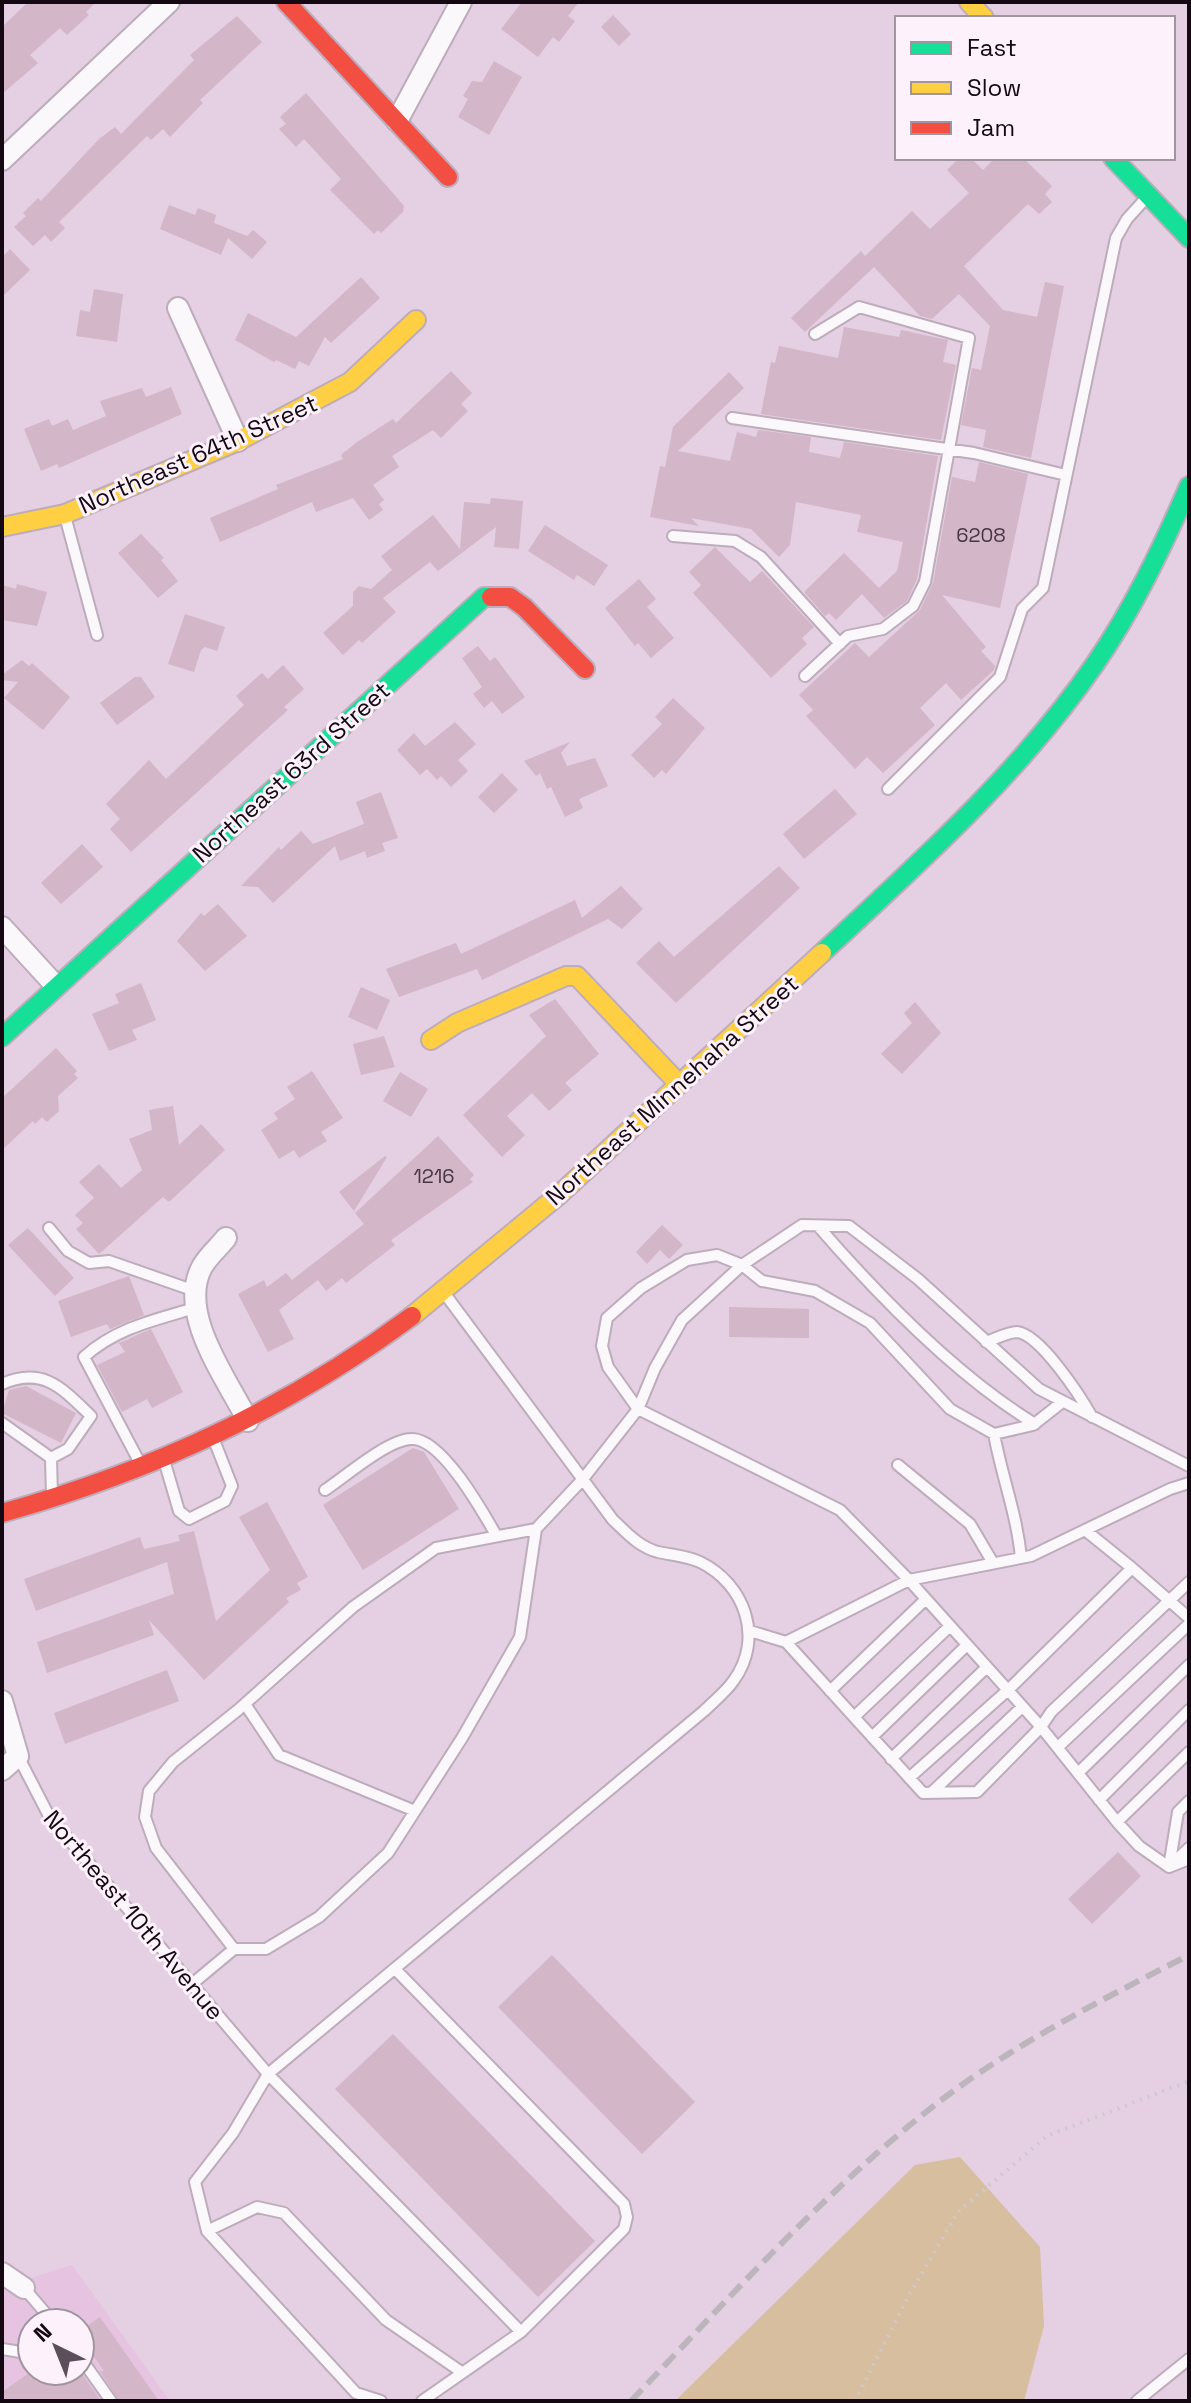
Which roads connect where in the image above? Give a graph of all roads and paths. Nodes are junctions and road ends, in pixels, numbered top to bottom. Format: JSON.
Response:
{"nodes":[{"id":1,"x":169,"y":2,"type":"edge"},
{"id":2,"x":286,"y":2,"type":"edge"},
{"id":3,"x":461,"y":2,"type":"edge"},
{"id":4,"x":397,"y":121,"type":"junction"},
{"id":5,"x":2,"y":160,"type":"edge"},
{"id":6,"x":1115,"y":160,"type":"edge"},
{"id":7,"x":448,"y":177,"type":"dead end"},
{"id":8,"x":1149,"y":195,"type":"junction"},
{"id":9,"x":1189,"y":238,"type":"edge"},
{"id":10,"x":178,"y":308,"type":"dead end"},
{"id":11,"x":416,"y":320,"type":"dead end"},
{"id":12,"x":815,"y":334,"type":"dead end"},
{"id":13,"x":732,"y":418,"type":"dead end"},
{"id":14,"x":238,"y":441,"type":"junction"},
{"id":15,"x":951,"y":450,"type":"junction"},
{"id":16,"x":1066,"y":475,"type":"junction"},
{"id":17,"x":1189,"y":486,"type":"edge"},
{"id":18,"x":65,"y":514,"type":"junction"},
{"id":19,"x":2,"y":527,"type":"edge"},
{"id":20,"x":673,"y":536,"type":"dead end"},
{"id":21,"x":97,"y":635,"type":"dead end"},
{"id":22,"x":840,"y":644,"type":"junction"},
{"id":23,"x":585,"y":669,"type":"dead end"},
{"id":24,"x":805,"y":676,"type":"dead end"},
{"id":25,"x":888,"y":789,"type":"dead end"},
{"id":26,"x":2,"y":927,"type":"edge"},
{"id":27,"x":55,"y":985,"type":"junction"},
{"id":28,"x":2,"y":1037,"type":"edge"},
{"id":29,"x":431,"y":1040,"type":"dead end"},
{"id":30,"x":679,"y":1084,"type":"junction"},
{"id":31,"x":818,"y":1226,"type":"junction"},
{"id":32,"x":49,"y":1228,"type":"dead end"},
{"id":33,"x":226,"y":1238,"type":"dead end"},
{"id":34,"x":742,"y":1265,"type":"junction"},
{"id":35,"x":443,"y":1292,"type":"junction"},
{"id":36,"x":195,"y":1300,"type":"junction"},
{"id":37,"x":986,"y":1342,"type":"junction"},
{"id":38,"x":2,"y":1384,"type":"edge"},
{"id":39,"x":1061,"y":1403,"type":"junction"},
{"id":40,"x":638,"y":1409,"type":"junction"},
{"id":41,"x":1093,"y":1419,"type":"junction"},
{"id":42,"x":248,"y":1421,"type":"junction"},
{"id":43,"x":2,"y":1423,"type":"edge"},
{"id":44,"x":1035,"y":1424,"type":"junction"},
{"id":45,"x":994,"y":1434,"type":"junction"},
{"id":46,"x":213,"y":1438,"type":"junction"},
{"id":47,"x":51,"y":1458,"type":"junction"},
{"id":48,"x":164,"y":1460,"type":"junction"},
{"id":49,"x":898,"y":1465,"type":"dead end"},
{"id":50,"x":1189,"y":1466,"type":"edge"},
{"id":51,"x":143,"y":1469,"type":"junction"},
{"id":52,"x":583,"y":1479,"type":"junction"},
{"id":53,"x":1189,"y":1483,"type":"edge"},
{"id":54,"x":325,"y":1490,"type":"dead end"},
{"id":55,"x":52,"y":1500,"type":"junction"},
{"id":56,"x":2,"y":1513,"type":"edge"},
{"id":57,"x":536,"y":1529,"type":"junction"},
{"id":58,"x":1085,"y":1530,"type":"junction"},
{"id":59,"x":496,"y":1535,"type":"junction"},
{"id":60,"x":1021,"y":1558,"type":"junction"},
{"id":61,"x":993,"y":1563,"type":"junction"},
{"id":62,"x":1132,"y":1568,"type":"junction"},
{"id":63,"x":909,"y":1580,"type":"junction"},
{"id":64,"x":1189,"y":1582,"type":"edge"},
{"id":65,"x":926,"y":1599,"type":"junction"},
{"id":66,"x":1169,"y":1601,"type":"junction"},
{"id":67,"x":1189,"y":1618,"type":"edge"},
{"id":68,"x":1189,"y":1624,"type":"edge"},
{"id":69,"x":950,"y":1626,"type":"junction"},
{"id":70,"x":750,"y":1631,"type":"junction"},
{"id":71,"x":786,"y":1642,"type":"junction"},
{"id":72,"x":967,"y":1645,"type":"junction"},
{"id":73,"x":1189,"y":1665,"type":"edge"},
{"id":74,"x":987,"y":1667,"type":"junction"},
{"id":75,"x":1008,"y":1690,"type":"junction"},
{"id":76,"x":830,"y":1691,"type":"junction"},
{"id":77,"x":2,"y":1701,"type":"edge"},
{"id":78,"x":245,"y":1704,"type":"junction"},
{"id":79,"x":1022,"y":1707,"type":"junction"},
{"id":80,"x":1189,"y":1710,"type":"edge"},
{"id":81,"x":854,"y":1717,"type":"junction"},
{"id":82,"x":1041,"y":1727,"type":"junction"},
{"id":83,"x":872,"y":1737,"type":"junction"},
{"id":84,"x":1058,"y":1747,"type":"junction"},
{"id":85,"x":1189,"y":1752,"type":"edge"},
{"id":86,"x":891,"y":1759,"type":"junction"},
{"id":87,"x":10,"y":1763,"type":"edge"},
{"id":88,"x":1079,"y":1772,"type":"junction"},
{"id":89,"x":909,"y":1778,"type":"junction"},
{"id":90,"x":931,"y":1793,"type":"junction"},
{"id":91,"x":1099,"y":1800,"type":"junction"},
{"id":92,"x":1189,"y":1801,"type":"edge"},
{"id":93,"x":415,"y":1811,"type":"junction"},
{"id":94,"x":1117,"y":1822,"type":"junction"},
{"id":95,"x":1189,"y":1848,"type":"edge"},
{"id":96,"x":1189,"y":1859,"type":"edge"},
{"id":97,"x":1169,"y":1867,"type":"junction"},
{"id":98,"x":234,"y":1949,"type":"junction"},
{"id":99,"x":395,"y":1969,"type":"junction"},
{"id":100,"x":192,"y":1984,"type":"junction"},
{"id":101,"x":268,"y":2074,"type":"junction"},
{"id":102,"x":1189,"y":2081,"type":"edge"},
{"id":103,"x":207,"y":2231,"type":"junction"},
{"id":104,"x":2,"y":2273,"type":"edge"},
{"id":105,"x":24,"y":2288,"type":"joint"},
{"id":106,"x":40,"y":2307,"type":"edge"},
{"id":107,"x":521,"y":2332,"type":"junction"},
{"id":108,"x":1189,"y":2359,"type":"edge"},
{"id":109,"x":460,"y":2371,"type":"junction"},
{"id":110,"x":96,"y":2380,"type":"edge"},
{"id":111,"x":111,"y":2401,"type":"edge"},
{"id":112,"x":381,"y":2401,"type":"edge"},
{"id":113,"x":422,"y":2401,"type":"edge"},
{"id":114,"x":855,"y":2401,"type":"edge"},
{"id":115,"x":1137,"y":2401,"type":"edge"}],
"edges":[{"from":1,"to":5,"type":"street"},
{"from":2,"to":4,"type":"street"},
{"from":3,"to":4,"type":"street"},
{"from":4,"to":7,"type":"street"},
{"from":6,"to":8,"type":"street"},
{"from":8,"to":9,"type":"street"},
{"from":8,"to":16,"type":"lane"},
{"from":10,"to":14,"type":"street"},
{"from":11,"to":14,"type":"street","name":"Northeast 64th Street"},
{"from":12,"to":15,"type":"lane"},
{"from":13,"to":15,"type":"lane"},
{"from":14,"to":18,"type":"street","name":"Northeast 64th Street"},
{"from":15,"to":16,"type":"lane"},
{"from":15,"to":22,"type":"lane"},
{"from":16,"to":25,"type":"lane"},
{"from":17,"to":30,"type":"street","name":"Northeast Minnehaha Street"},
{"from":18,"to":19,"type":"street","name":"Northeast 64th Street"},
{"from":18,"to":21,"type":"lane"},
{"from":20,"to":22,"type":"lane"},
{"from":22,"to":24,"type":"lane"},
{"from":23,"to":27,"type":"street","name":"Northeast 63rd Street"},
{"from":26,"to":27,"type":"street"},
{"from":27,"to":28,"type":"street","name":"Northeast 63rd Street"},
{"from":29,"to":30,"type":"street"},
{"from":30,"to":35,"type":"street","name":"Northeast Minnehaha Street"},
{"from":31,"to":34,"type":"lane"},
{"from":31,"to":37,"type":"lane"},
{"from":31,"to":44,"type":"lane"},
{"from":32,"to":36,"type":"lane"},
{"from":33,"to":36,"type":"street"},
{"from":34,"to":40,"type":"lane"},
{"from":34,"to":40,"type":"lane"},
{"from":34,"to":45,"type":"lane"},
{"from":35,"to":42,"type":"street","name":"Northeast Minnehaha Street"},
{"from":35,"to":52,"type":"lane"},
{"from":36,"to":42,"type":"street"},
{"from":36,"to":51,"type":"lane"},
{"from":37,"to":39,"type":"lane"},
{"from":37,"to":41,"type":"lane"},
{"from":38,"to":47,"type":"lane"},
{"from":39,"to":41,"type":"lane"},
{"from":39,"to":44,"type":"lane"},
{"from":40,"to":52,"type":"lane"},
{"from":40,"to":63,"type":"lane"},
{"from":41,"to":50,"type":"lane"},
{"from":42,"to":46,"type":"street","name":"Northeast Minnehaha Street"},
{"from":43,"to":47,"type":"lane"},
{"from":44,"to":45,"type":"lane"},
{"from":45,"to":60,"type":"lane"},
{"from":46,"to":48,"type":"street","name":"Northeast Minnehaha Street"},
{"from":46,"to":48,"type":"lane"},
{"from":47,"to":55,"type":"lane"},
{"from":48,"to":51,"type":"street","name":"Northeast Minnehaha Street"},
{"from":49,"to":61,"type":"lane"},
{"from":51,"to":55,"type":"street","name":"Northeast Minnehaha Street"},
{"from":52,"to":57,"type":"lane"},
{"from":52,"to":70,"type":"lane"},
{"from":53,"to":58,"type":"lane"},
{"from":54,"to":59,"type":"lane"},
{"from":55,"to":56,"type":"street","name":"Northeast Minnehaha Street"},
{"from":57,"to":59,"type":"lane"},
{"from":57,"to":93,"type":"lane"},
{"from":58,"to":60,"type":"lane"},
{"from":58,"to":62,"type":"lane"},
{"from":59,"to":78,"type":"lane"},
{"from":60,"to":61,"type":"lane"},
{"from":61,"to":63,"type":"lane"},
{"from":62,"to":66,"type":"lane"},
{"from":62,"to":75,"type":"lane"},
{"from":63,"to":65,"type":"lane"},
{"from":63,"to":71,"type":"lane"},
{"from":64,"to":66,"type":"lane"},
{"from":65,"to":69,"type":"lane"},
{"from":65,"to":76,"type":"lane"},
{"from":66,"to":67,"type":"lane"},
{"from":66,"to":82,"type":"lane"},
{"from":68,"to":84,"type":"lane"},
{"from":69,"to":72,"type":"lane"},
{"from":69,"to":81,"type":"lane"},
{"from":70,"to":71,"type":"lane"},
{"from":70,"to":99,"type":"lane"},
{"from":71,"to":76,"type":"lane"},
{"from":72,"to":74,"type":"lane"},
{"from":72,"to":83,"type":"lane"},
{"from":73,"to":88,"type":"lane"},
{"from":74,"to":75,"type":"lane"},
{"from":74,"to":86,"type":"lane"},
{"from":75,"to":79,"type":"lane"},
{"from":75,"to":89,"type":"lane"},
{"from":76,"to":81,"type":"lane"},
{"from":77,"to":87,"type":"street","name":"Northeast 10th Avenue"},
{"from":78,"to":93,"type":"lane"},
{"from":78,"to":98,"type":"lane"},
{"from":79,"to":82,"type":"lane"},
{"from":79,"to":90,"type":"lane"},
{"from":80,"to":91,"type":"lane"},
{"from":81,"to":83,"type":"lane"},
{"from":82,"to":84,"type":"lane"},
{"from":82,"to":90,"type":"lane"},
{"from":83,"to":86,"type":"lane"},
{"from":84,"to":88,"type":"lane"},
{"from":85,"to":94,"type":"lane"},
{"from":86,"to":89,"type":"lane"},
{"from":87,"to":100,"type":"lane","name":"Northeast 10th Avenue"},
{"from":88,"to":91,"type":"lane"},
{"from":89,"to":90,"type":"lane"},
{"from":91,"to":94,"type":"lane"},
{"from":92,"to":97,"type":"lane"},
{"from":93,"to":98,"type":"lane"},
{"from":94,"to":97,"type":"lane"},
{"from":95,"to":97,"type":"lane"},
{"from":96,"to":97,"type":"lane"},
{"from":98,"to":100,"type":"lane"},
{"from":99,"to":101,"type":"lane"},
{"from":99,"to":107,"type":"lane"},
{"from":100,"to":101,"type":"lane","name":"Northeast 10th Avenue"},
{"from":101,"to":103,"type":"lane"},
{"from":101,"to":107,"type":"lane","name":"Northeast 10th Avenue"},
{"from":102,"to":114,"type":"path"},
{"from":103,"to":109,"type":"lane"},
{"from":103,"to":112,"type":"lane"},
{"from":104,"to":105,"type":"street"},
{"from":105,"to":106,"type":"lane"},
{"from":107,"to":109,"type":"lane"},
{"from":108,"to":115,"type":"lane"},
{"from":109,"to":113,"type":"lane"},
{"from":110,"to":111,"type":"lane"}]}
